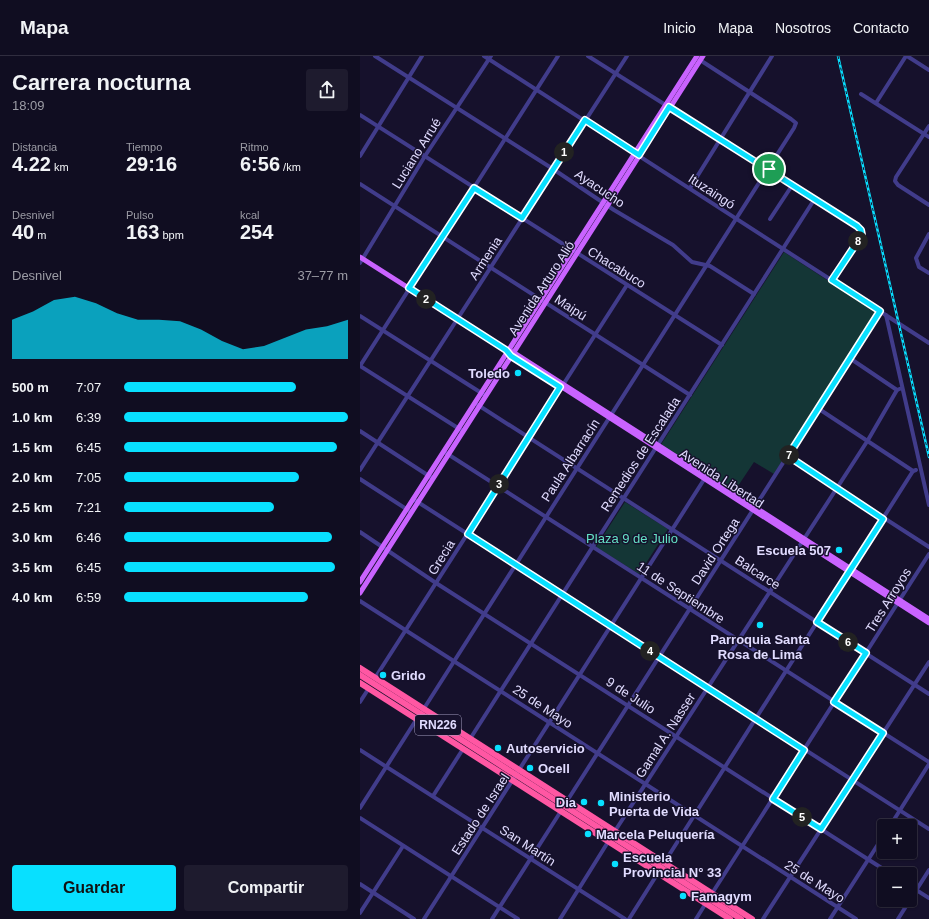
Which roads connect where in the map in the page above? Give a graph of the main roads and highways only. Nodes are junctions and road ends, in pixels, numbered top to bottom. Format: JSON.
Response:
{"nodes":[{"id":1,"x":700,"y":57,"type":"edge"},
{"id":2,"x":361,"y":260,"type":"edge"},
{"id":3,"x":509,"y":352,"type":"junction"},
{"id":4,"x":408,"y":511,"type":"junction"},
{"id":5,"x":360,"y":582,"type":"edge"},
{"id":6,"x":360,"y":593,"type":"edge"},
{"id":7,"x":899,"y":602,"type":"junction"},
{"id":8,"x":929,"y":618,"type":"edge"},
{"id":9,"x":929,"y":623,"type":"edge"},
{"id":10,"x":360,"y":668,"type":"edge"},
{"id":11,"x":360,"y":675,"type":"edge"},
{"id":12,"x":360,"y":683,"type":"edge"},
{"id":13,"x":420,"y":714,"type":"junction"},
{"id":14,"x":516,"y":775,"type":"junction"},
{"id":15,"x":709,"y":898,"type":"junction"},
{"id":16,"x":730,"y":919,"type":"edge"},
{"id":17,"x":741,"y":919,"type":"edge"},
{"id":18,"x":752,"y":919,"type":"edge"}],
"edges":[{"from":1,"to":3,"type":"main road","name":"Avenida Arturo Alió"},
{"from":2,"to":3,"type":"main road","name":"Avenida Libertad"},
{"from":3,"to":4,"type":"main road","name":"Avenida Arturo Alió"},
{"from":3,"to":7,"type":"main road","name":"Avenida Libertad"},
{"from":4,"to":5,"type":"main road","name":"Avenida Arturo Alió"},
{"from":4,"to":6,"type":"main road","name":"Avenida Arturo Alió"},
{"from":7,"to":8,"type":"main road","name":"Avenida Libertad"},
{"from":7,"to":9,"type":"main road","name":"Avenida Libertad"},
{"from":10,"to":13,"type":"highway"},
{"from":11,"to":13,"type":"highway","number":"RN226"},
{"from":12,"to":13,"type":"highway"},
{"from":13,"to":14,"type":"highway","number":"RN226"},
{"from":13,"to":14,"type":"highway"},
{"from":13,"to":14,"type":"highway"},
{"from":14,"to":15,"type":"highway","number":"RN226"},
{"from":14,"to":15,"type":"highway"},
{"from":14,"to":15,"type":"highway"},
{"from":15,"to":16,"type":"highway"},
{"from":15,"to":17,"type":"highway","number":"RN226"},
{"from":15,"to":18,"type":"highway"}]}
